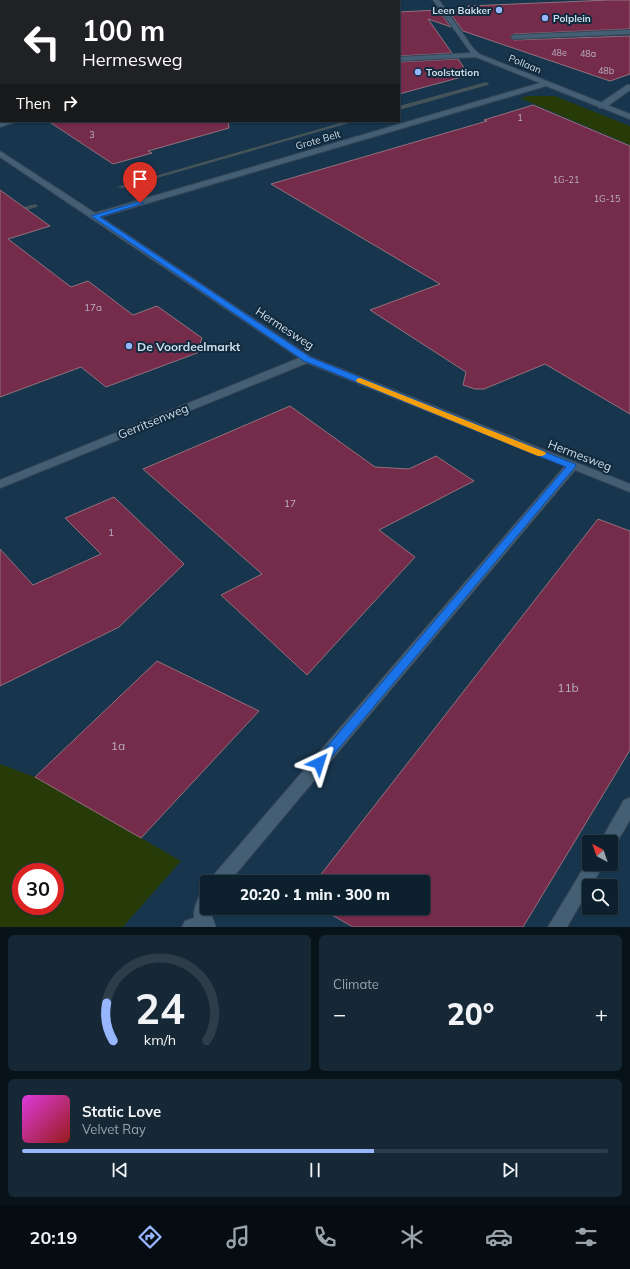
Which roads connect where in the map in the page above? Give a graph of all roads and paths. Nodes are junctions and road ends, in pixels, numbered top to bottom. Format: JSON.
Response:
{"nodes":[{"id":1,"x":436,"y":0,"type":"edge"},
{"id":2,"x":630,"y":32,"type":"edge"},
{"id":3,"x":514,"y":37,"type":"dead end"},
{"id":4,"x":477,"y":55,"type":"junction"},
{"id":5,"x":400,"y":60,"type":"edge"},
{"id":6,"x":547,"y":84,"type":"junction"},
{"id":7,"x":630,"y":87,"type":"edge"},
{"id":8,"x":602,"y":106,"type":"junction"},
{"id":9,"x":630,"y":117,"type":"edge"},
{"id":10,"x":0,"y":153,"type":"edge"},
{"id":11,"x":95,"y":216,"type":"junction"},
{"id":12,"x":307,"y":359,"type":"junction"},
{"id":13,"x":572,"y":466,"type":"junction"},
{"id":14,"x":0,"y":484,"type":"edge"},
{"id":15,"x":630,"y":488,"type":"edge"},
{"id":16,"x":630,"y":805,"type":"edge"},
{"id":17,"x":612,"y":835,"type":"edge"},
{"id":18,"x":591,"y":871,"type":"edge"},
{"id":19,"x":224,"y":875,"type":"edge"},
{"id":20,"x":202,"y":915,"type":"edge"},
{"id":21,"x":200,"y":926,"type":"edge"},
{"id":22,"x":557,"y":927,"type":"edge"}],
"edges":[{"from":1,"to":4,"type":"street","name":"Pollaan"},
{"from":2,"to":3,"type":"street"},
{"from":4,"to":5,"type":"street"},
{"from":4,"to":6,"type":"street","name":"Pollaan"},
{"from":6,"to":8,"type":"street","name":"Pollaan"},
{"from":6,"to":11,"type":"street","name":"Grote Belt"},
{"from":7,"to":8,"type":"street"},
{"from":8,"to":9,"type":"street","name":"Pollaan"},
{"from":10,"to":11,"type":"street","name":"Hermesweg"},
{"from":11,"to":12,"type":"street","name":"Hermesweg"},
{"from":12,"to":13,"type":"street","name":"Hermesweg"},
{"from":12,"to":14,"type":"street","name":"Gerritsenweg"},
{"from":13,"to":15,"type":"street","name":"Hermesweg"},
{"from":13,"to":19,"type":"street"},
{"from":16,"to":17,"type":"street"},
{"from":18,"to":22,"type":"street"},
{"from":20,"to":21,"type":"street"}]}
